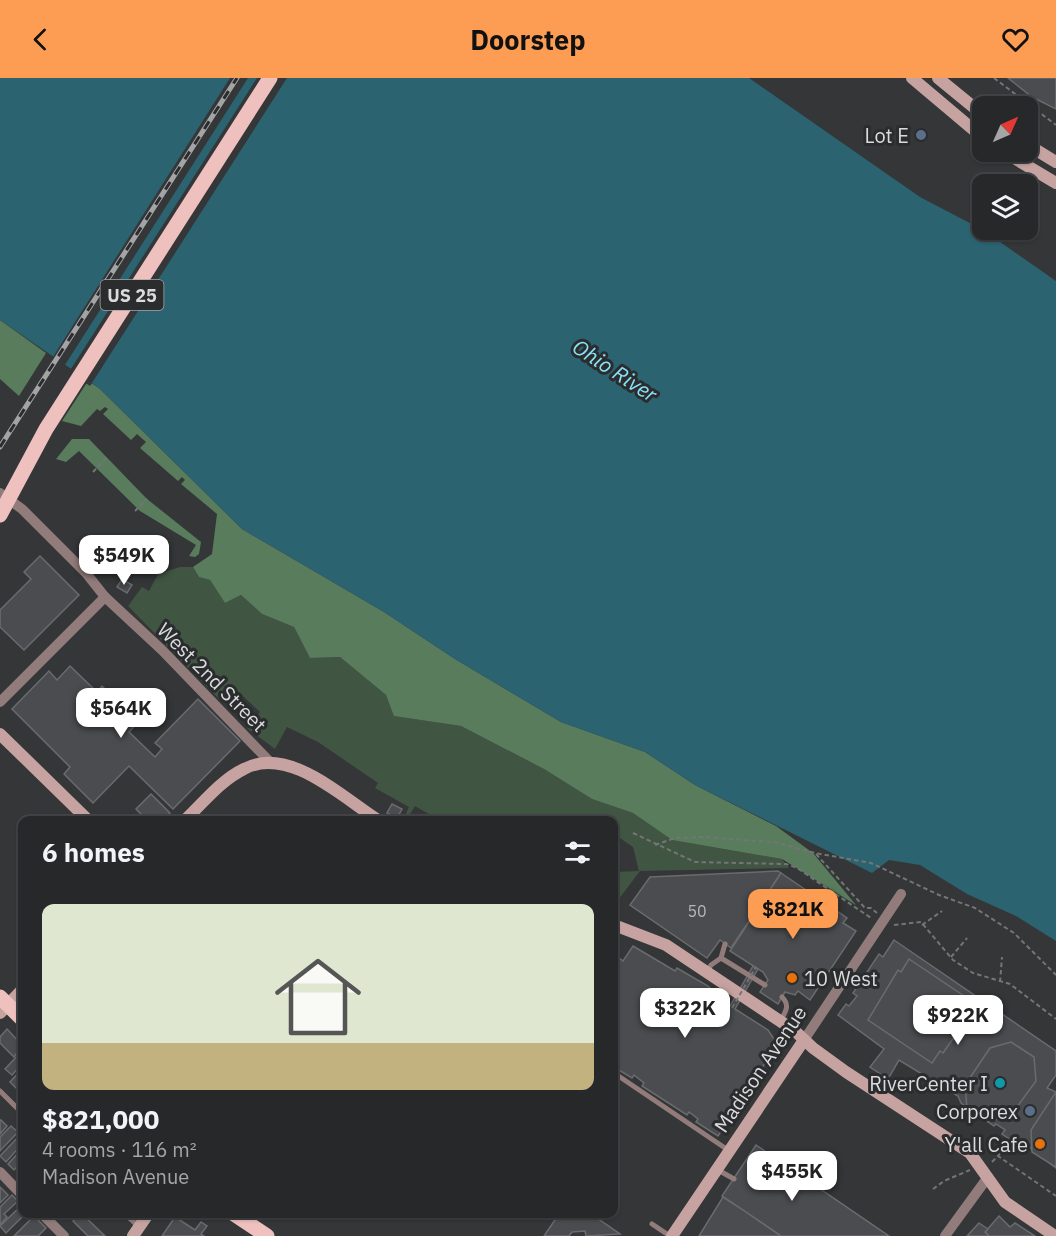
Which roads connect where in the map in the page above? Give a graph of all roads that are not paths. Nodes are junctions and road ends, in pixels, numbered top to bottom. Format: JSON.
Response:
{"nodes":[{"id":1,"x":270,"y":78,"type":"edge"},
{"id":2,"x":912,"y":78,"type":"edge"},
{"id":3,"x":938,"y":78,"type":"edge"},
{"id":4,"x":972,"y":106,"type":"edge"},
{"id":5,"x":972,"y":128,"type":"edge"},
{"id":6,"x":1038,"y":151,"type":"edge"},
{"id":7,"x":1021,"y":162,"type":"edge"},
{"id":8,"x":1056,"y":162,"type":"edge"},
{"id":9,"x":1056,"y":183,"type":"edge"},
{"id":10,"x":0,"y":493,"type":"edge"},
{"id":11,"x":0,"y":515,"type":"edge"},
{"id":12,"x":105,"y":597,"type":"junction"},
{"id":13,"x":0,"y":702,"type":"edge"},
{"id":14,"x":0,"y":734,"type":"edge"},
{"id":15,"x":270,"y":762,"type":"junction"},
{"id":16,"x":84,"y":816,"type":"edge"},
{"id":17,"x":189,"y":816,"type":"edge"},
{"id":18,"x":372,"y":816,"type":"edge"},
{"id":19,"x":901,"y":894,"type":"dead end"},
{"id":20,"x":618,"y":927,"type":"edge"},
{"id":21,"x":725,"y":944,"type":"dead end"},
{"id":22,"x":721,"y":958,"type":"junction"},
{"id":23,"x":706,"y":973,"type":"junction"},
{"id":24,"x":765,"y":985,"type":"dead end"},
{"id":25,"x":18,"y":993,"type":"edge"},
{"id":26,"x":782,"y":997,"type":"dead end"},
{"id":27,"x":3,"y":1005,"type":"edge"},
{"id":28,"x":18,"y":1016,"type":"edge"},
{"id":29,"x":781,"y":1022,"type":"junction"},
{"id":30,"x":804,"y":1040,"type":"junction"},
{"id":31,"x":618,"y":1076,"type":"edge"},
{"id":32,"x":0,"y":1091,"type":"edge"},
{"id":33,"x":18,"y":1109,"type":"edge"},
{"id":34,"x":728,"y":1150,"type":"junction"},
{"id":35,"x":716,"y":1169,"type":"junction"},
{"id":36,"x":0,"y":1172,"type":"edge"},
{"id":37,"x":988,"y":1177,"type":"junction"},
{"id":38,"x":734,"y":1179,"type":"dead end"},
{"id":39,"x":18,"y":1191,"type":"edge"},
{"id":40,"x":46,"y":1218,"type":"edge"},
{"id":41,"x":128,"y":1218,"type":"edge"},
{"id":42,"x":145,"y":1218,"type":"edge"},
{"id":43,"x":240,"y":1218,"type":"edge"},
{"id":44,"x":652,"y":1224,"type":"dead end"},
{"id":45,"x":136,"y":1231,"type":"edge"},
{"id":46,"x":64,"y":1236,"type":"edge"},
{"id":47,"x":267,"y":1236,"type":"edge"},
{"id":48,"x":671,"y":1236,"type":"edge"},
{"id":49,"x":945,"y":1236,"type":"edge"},
{"id":50,"x":1055,"y":1236,"type":"edge"}],
"edges":[{"from":1,"to":11,"type":"main road","number":"US 25","bridge":true},
{"from":2,"to":5,"type":"street"},
{"from":3,"to":4,"type":"street"},
{"from":6,"to":8,"type":"street"},
{"from":7,"to":9,"type":"street"},
{"from":10,"to":12,"type":"street","name":"West 2nd Street"},
{"from":12,"to":13,"type":"street"},
{"from":12,"to":15,"type":"street","name":"West 2nd Street"},
{"from":14,"to":16,"type":"street"},
{"from":15,"to":17,"type":"street"},
{"from":15,"to":18,"type":"street"},
{"from":19,"to":30,"type":"street","name":"Madison Avenue"},
{"from":20,"to":23,"type":"street"},
{"from":21,"to":22,"type":"lane"},
{"from":22,"to":23,"type":"lane"},
{"from":22,"to":24,"type":"lane"},
{"from":23,"to":29,"type":"street"},
{"from":25,"to":27,"type":"street"},
{"from":26,"to":29,"type":"lane"},
{"from":27,"to":28,"type":"main road"},
{"from":29,"to":30,"type":"street"},
{"from":30,"to":34,"type":"street","name":"Madison Avenue"},
{"from":30,"to":37,"type":"street"},
{"from":31,"to":34,"type":"lane"},
{"from":32,"to":33,"type":"lane"},
{"from":34,"to":35,"type":"street","name":"Madison Avenue"},
{"from":35,"to":38,"type":"lane"},
{"from":35,"to":48,"type":"street","name":"Madison Avenue"},
{"from":36,"to":39,"type":"street"},
{"from":37,"to":49,"type":"street"},
{"from":37,"to":50,"type":"street"},
{"from":40,"to":46,"type":"street"},
{"from":41,"to":45,"type":"lane"},
{"from":42,"to":45,"type":"street"},
{"from":43,"to":47,"type":"main road"},
{"from":44,"to":48,"type":"lane"}]}
